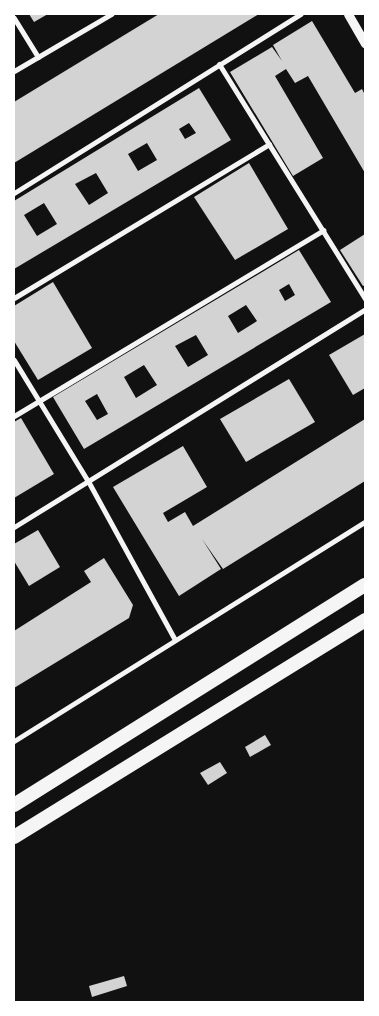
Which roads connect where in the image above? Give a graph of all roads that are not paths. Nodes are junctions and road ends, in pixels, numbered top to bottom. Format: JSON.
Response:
{"nodes":[{"id":1,"x":111,"y":14,"type":"edge"},
{"id":2,"x":301,"y":14,"type":"edge"},
{"id":3,"x":348,"y":14,"type":"edge"},
{"id":4,"x":14,"y":18,"type":"edge"},
{"id":5,"x":365,"y":43,"type":"edge"},
{"id":6,"x":38,"y":56,"type":"junction"},
{"id":7,"x":220,"y":64,"type":"junction"},
{"id":8,"x":14,"y":71,"type":"edge"},
{"id":9,"x":269,"y":144,"type":"junction"},
{"id":10,"x":14,"y":192,"type":"edge"},
{"id":11,"x":323,"y":230,"type":"junction"},
{"id":12,"x":14,"y":298,"type":"edge"},
{"id":13,"x":365,"y":299,"type":"edge"},
{"id":14,"x":365,"y":309,"type":"edge"},
{"id":15,"x":14,"y":360,"type":"edge"},
{"id":16,"x":39,"y":401,"type":"junction"},
{"id":17,"x":14,"y":416,"type":"edge"},
{"id":18,"x":88,"y":481,"type":"junction"},
{"id":19,"x":365,"y":522,"type":"edge"},
{"id":20,"x":14,"y":527,"type":"edge"},
{"id":21,"x":365,"y":585,"type":"edge"},
{"id":22,"x":365,"y":620,"type":"edge"},
{"id":23,"x":175,"y":640,"type":"junction"},
{"id":24,"x":14,"y":741,"type":"edge"},
{"id":25,"x":14,"y":805,"type":"edge"},
{"id":26,"x":14,"y":837,"type":"edge"}],
"edges":[{"from":1,"to":6,"type":"street"},
{"from":2,"to":7,"type":"street"},
{"from":3,"to":5,"type":"street"},
{"from":4,"to":6,"type":"street"},
{"from":6,"to":8,"type":"street"},
{"from":7,"to":9,"type":"street"},
{"from":7,"to":10,"type":"street"},
{"from":9,"to":11,"type":"street"},
{"from":9,"to":12,"type":"street"},
{"from":11,"to":13,"type":"street"},
{"from":11,"to":16,"type":"street"},
{"from":14,"to":18,"type":"street"},
{"from":15,"to":16,"type":"street"},
{"from":16,"to":17,"type":"street"},
{"from":16,"to":18,"type":"street"},
{"from":18,"to":20,"type":"street"},
{"from":18,"to":23,"type":"street"},
{"from":19,"to":23,"type":"street"},
{"from":21,"to":25,"type":"highway"},
{"from":22,"to":26,"type":"highway"},
{"from":23,"to":24,"type":"street"}]}
